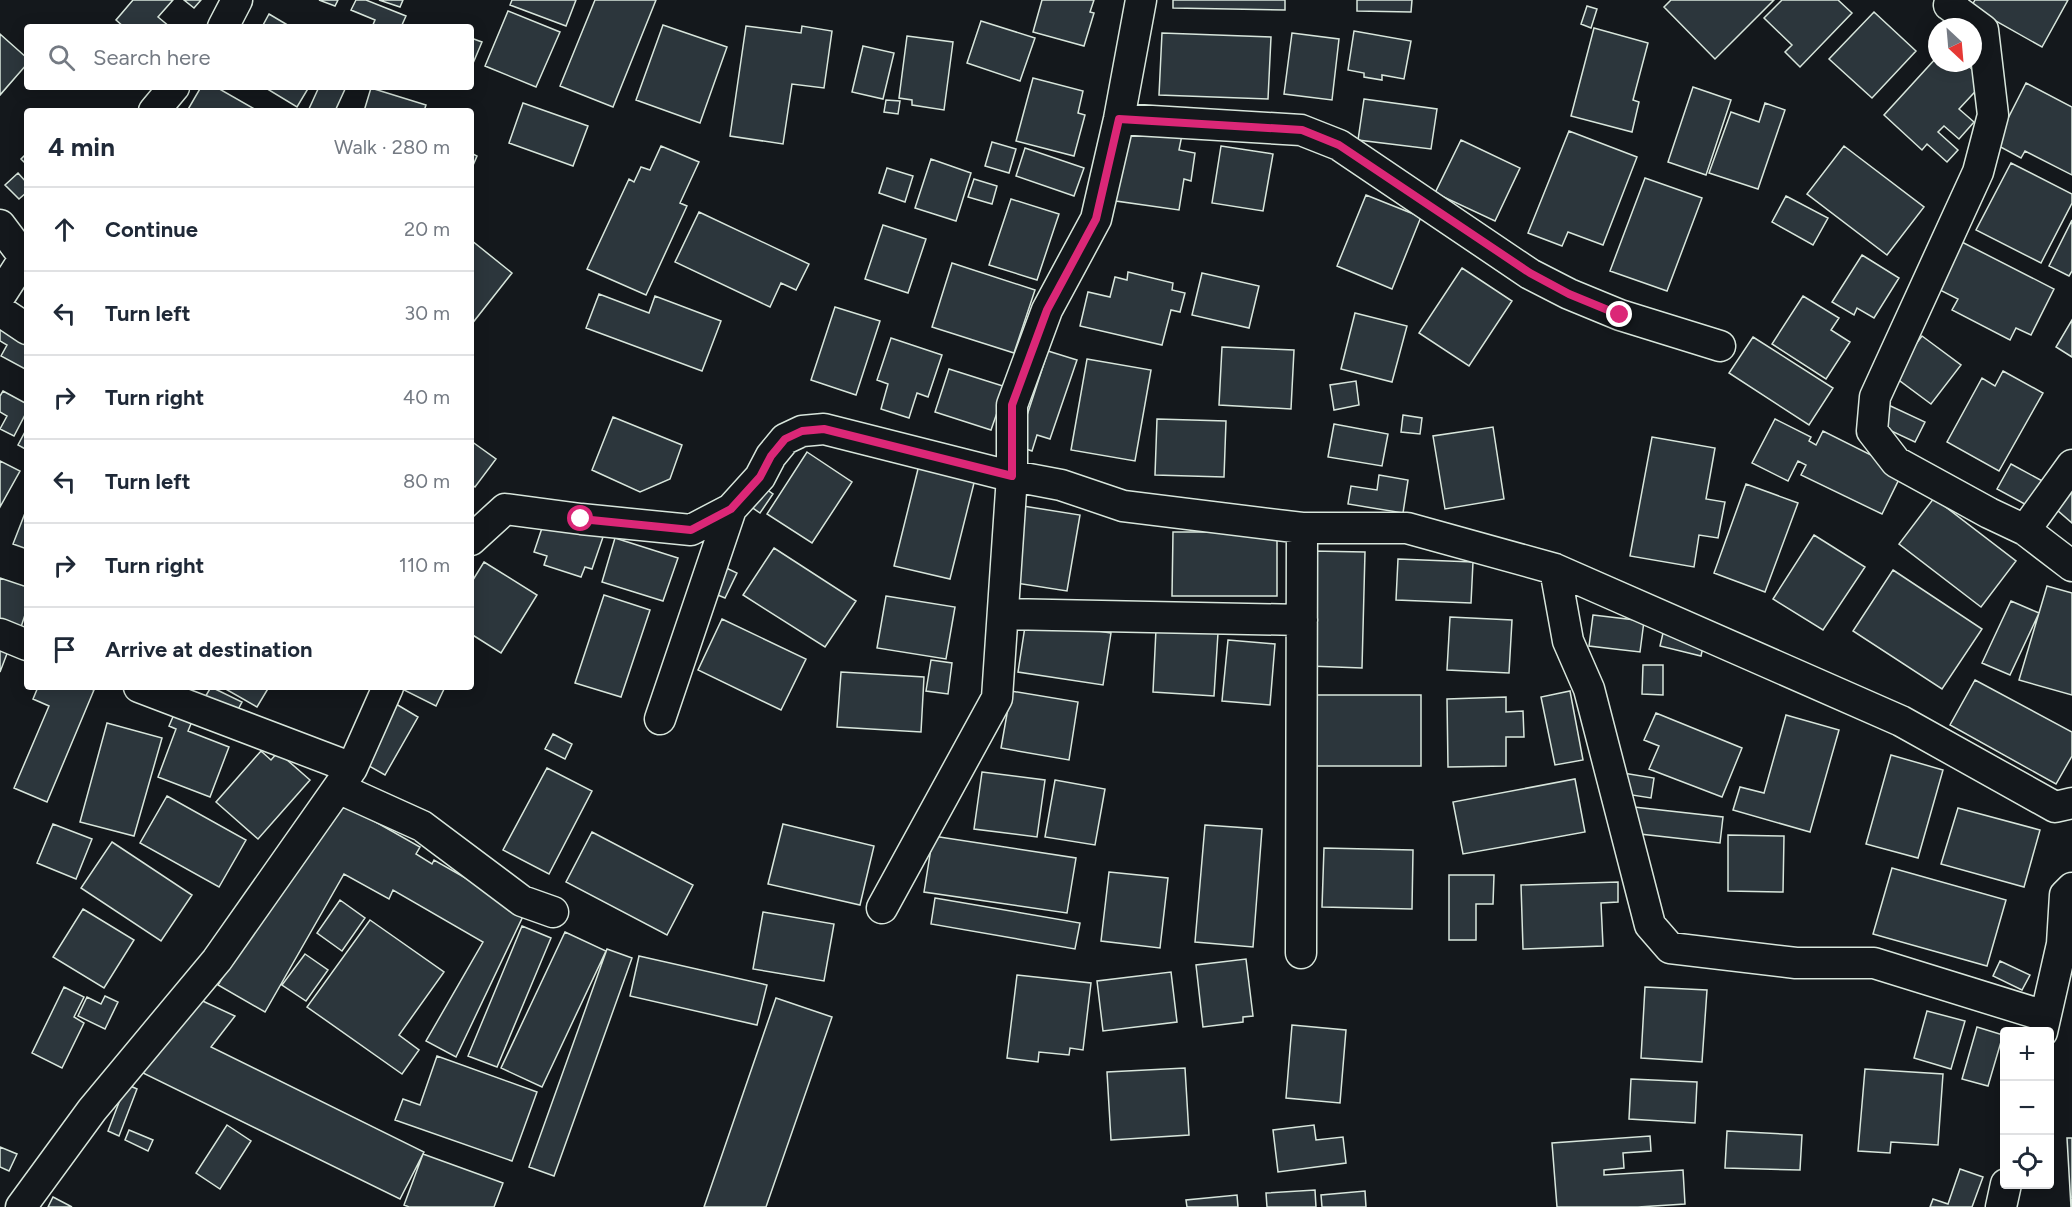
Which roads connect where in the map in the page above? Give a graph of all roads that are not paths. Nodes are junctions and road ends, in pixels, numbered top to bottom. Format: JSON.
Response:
{"nodes":[{"id":1,"x":237,"y":0,"type":"edge"},
{"id":2,"x":1141,"y":0,"type":"edge"},
{"id":3,"x":1934,"y":0,"type":"edge"},
{"id":4,"x":1953,"y":0,"type":"edge"},
{"id":5,"x":225,"y":24,"type":"edge"},
{"id":6,"x":1983,"y":30,"type":"junction"},
{"id":7,"x":172,"y":90,"type":"edge"},
{"id":8,"x":156,"y":108,"type":"edge"},
{"id":9,"x":1119,"y":119,"type":"junction"},
{"id":10,"x":0,"y":225,"type":"edge"},
{"id":11,"x":24,"y":255,"type":"edge"},
{"id":12,"x":24,"y":258,"type":"edge"},
{"id":13,"x":0,"y":296,"type":"edge"},
{"id":14,"x":0,"y":311,"type":"edge"},
{"id":15,"x":24,"y":327,"type":"edge"},
{"id":16,"x":1720,"y":346,"type":"dead end"},
{"id":17,"x":2072,"y":465,"type":"edge"},
{"id":18,"x":1012,"y":476,"type":"junction"},
{"id":19,"x":731,"y":509,"type":"junction"},
{"id":20,"x":1302,"y":528,"type":"junction"},
{"id":21,"x":2025,"y":530,"type":"junction"},
{"id":22,"x":474,"y":537,"type":"edge"},
{"id":23,"x":2072,"y":566,"type":"edge"},
{"id":24,"x":1555,"y":569,"type":"junction"},
{"id":25,"x":1003,"y":614,"type":"junction"},
{"id":26,"x":1302,"y":621,"type":"junction"},
{"id":27,"x":0,"y":634,"type":"edge"},
{"id":28,"x":24,"y":644,"type":"edge"},
{"id":29,"x":146,"y":690,"type":"edge"},
{"id":30,"x":387,"y":690,"type":"edge"},
{"id":31,"x":660,"y":719,"type":"dead end"},
{"id":32,"x":345,"y":778,"type":"junction"},
{"id":33,"x":2072,"y":803,"type":"edge"},
{"id":34,"x":2072,"y":888,"type":"edge"},
{"id":35,"x":882,"y":908,"type":"dead end"},
{"id":36,"x":553,"y":912,"type":"dead end"},
{"id":37,"x":1301,"y":953,"type":"dead end"},
{"id":38,"x":2043,"y":1024,"type":"edge"},
{"id":39,"x":2005,"y":1189,"type":"edge"},
{"id":40,"x":21,"y":1207,"type":"edge"},
{"id":41,"x":2001,"y":1207,"type":"edge"}],
"edges":[{"from":1,"to":5,"type":"street"},
{"from":2,"to":9,"type":"street"},
{"from":3,"to":6,"type":"street"},
{"from":4,"to":6,"type":"street"},
{"from":6,"to":21,"type":"street"},
{"from":7,"to":8,"type":"street"},
{"from":9,"to":16,"type":"street"},
{"from":9,"to":18,"type":"street"},
{"from":10,"to":11,"type":"street"},
{"from":12,"to":13,"type":"street"},
{"from":14,"to":15,"type":"street"},
{"from":17,"to":21,"type":"street"},
{"from":18,"to":19,"type":"street"},
{"from":18,"to":20,"type":"street"},
{"from":18,"to":25,"type":"street"},
{"from":19,"to":22,"type":"street"},
{"from":19,"to":31,"type":"street"},
{"from":20,"to":24,"type":"street"},
{"from":20,"to":26,"type":"street"},
{"from":21,"to":23,"type":"street"},
{"from":24,"to":33,"type":"street"},
{"from":24,"to":38,"type":"street"},
{"from":25,"to":26,"type":"street"},
{"from":25,"to":35,"type":"street"},
{"from":26,"to":37,"type":"street"},
{"from":27,"to":28,"type":"street"},
{"from":29,"to":32,"type":"street"},
{"from":30,"to":32,"type":"street"},
{"from":32,"to":36,"type":"street"},
{"from":32,"to":40,"type":"street"},
{"from":34,"to":38,"type":"street"},
{"from":39,"to":41,"type":"street"}]}
